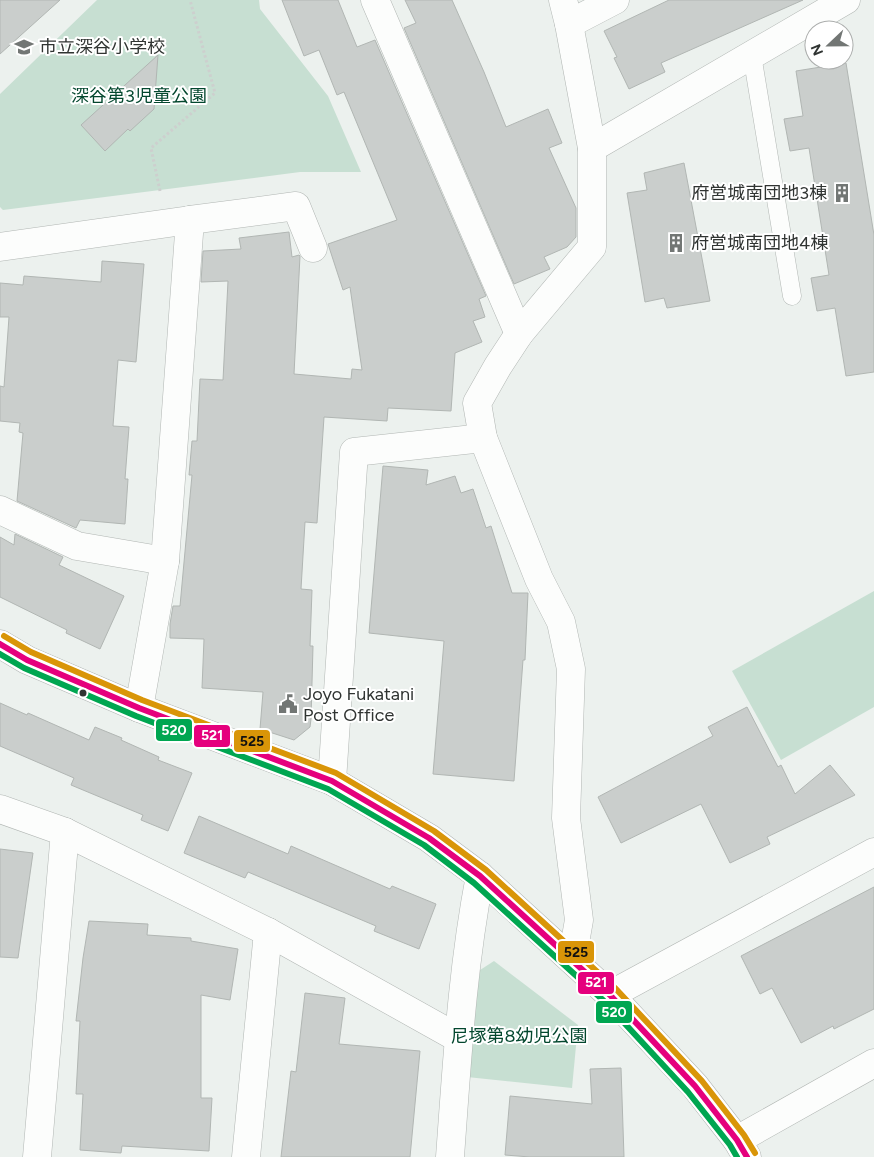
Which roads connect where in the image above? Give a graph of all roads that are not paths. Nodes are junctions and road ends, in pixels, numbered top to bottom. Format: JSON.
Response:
{"nodes":[{"id":1,"x":375,"y":0,"type":"edge"},
{"id":2,"x":614,"y":0,"type":"edge"},
{"id":3,"x":846,"y":0,"type":"edge"},
{"id":4,"x":566,"y":12,"type":"edge"},
{"id":5,"x":752,"y":55,"type":"junction"},
{"id":6,"x":592,"y":148,"type":"junction"},
{"id":7,"x":178,"y":222,"type":"junction"},
{"id":8,"x":0,"y":247,"type":"edge"},
{"id":9,"x":313,"y":248,"type":"dead end"},
{"id":10,"x":792,"y":296,"type":"dead end"},
{"id":11,"x":519,"y":334,"type":"junction"},
{"id":12,"x":483,"y":438,"type":"junction"},
{"id":13,"x":0,"y":510,"type":"edge"},
{"id":14,"x":165,"y":561,"type":"junction"},
{"id":15,"x":0,"y":644,"type":"edge"},
{"id":16,"x":139,"y":708,"type":"junction"},
{"id":17,"x":332,"y":781,"type":"junction"},
{"id":18,"x":0,"y":809,"type":"edge"},
{"id":19,"x":64,"y":832,"type":"junction"},
{"id":20,"x":874,"y":852,"type":"edge"},
{"id":21,"x":480,"y":876,"type":"junction"},
{"id":22,"x":268,"y":932,"type":"junction"},
{"id":23,"x":572,"y":960,"type":"junction"},
{"id":24,"x":610,"y":995,"type":"junction"},
{"id":25,"x":458,"y":1038,"type":"junction"},
{"id":26,"x":874,"y":1063,"type":"edge"},
{"id":27,"x":742,"y":1149,"type":"edge"},
{"id":28,"x":37,"y":1157,"type":"edge"},
{"id":29,"x":246,"y":1157,"type":"edge"},
{"id":30,"x":450,"y":1157,"type":"edge"}],
"edges":[{"from":1,"to":11,"type":"street"},
{"from":2,"to":4,"type":"street"},
{"from":3,"to":5,"type":"street"},
{"from":4,"to":6,"type":"street"},
{"from":5,"to":6,"type":"street"},
{"from":5,"to":10,"type":"lane"},
{"from":6,"to":11,"type":"street"},
{"from":7,"to":8,"type":"street"},
{"from":7,"to":9,"type":"street"},
{"from":7,"to":14,"type":"street"},
{"from":11,"to":12,"type":"street"},
{"from":12,"to":17,"type":"street"},
{"from":12,"to":23,"type":"street"},
{"from":13,"to":14,"type":"street"},
{"from":14,"to":16,"type":"street"},
{"from":15,"to":16,"type":"street"},
{"from":16,"to":17,"type":"street"},
{"from":17,"to":21,"type":"street"},
{"from":18,"to":19,"type":"street"},
{"from":19,"to":22,"type":"street"},
{"from":19,"to":28,"type":"street"},
{"from":20,"to":24,"type":"street"},
{"from":21,"to":23,"type":"street"},
{"from":21,"to":25,"type":"street"},
{"from":22,"to":25,"type":"street"},
{"from":22,"to":29,"type":"street"},
{"from":23,"to":24,"type":"street"},
{"from":24,"to":27,"type":"street"},
{"from":25,"to":30,"type":"street"},
{"from":26,"to":27,"type":"street"}]}
